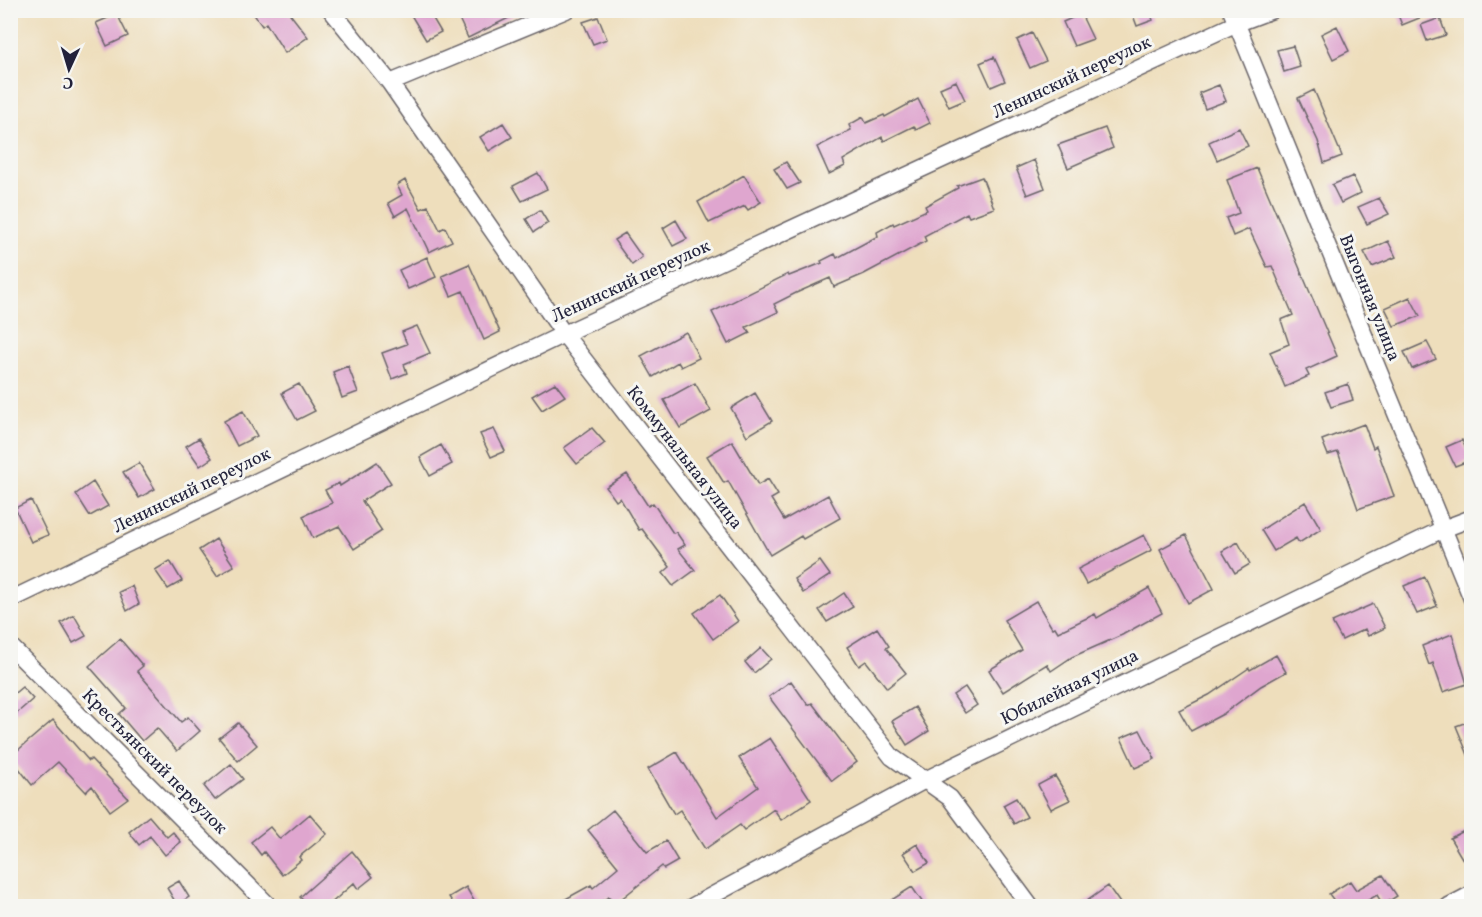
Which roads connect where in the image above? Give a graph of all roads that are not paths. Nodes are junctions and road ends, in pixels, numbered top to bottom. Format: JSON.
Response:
{"nodes":[{"id":1,"x":332,"y":10,"type":"edge"},
{"id":2,"x":566,"y":10,"type":"edge"},
{"id":3,"x":1272,"y":10,"type":"edge"},
{"id":4,"x":1233,"y":17,"type":"edge"},
{"id":5,"x":390,"y":83,"type":"junction"},
{"id":6,"x":564,"y":334,"type":"junction"},
{"id":7,"x":1472,"y":518,"type":"edge"},
{"id":8,"x":1443,"y":529,"type":"junction"},
{"id":9,"x":1472,"y":599,"type":"edge"},
{"id":10,"x":10,"y":600,"type":"edge"},
{"id":11,"x":10,"y":646,"type":"edge"},
{"id":12,"x":925,"y":780,"type":"junction"},
{"id":13,"x":1472,"y":894,"type":"edge"},
{"id":14,"x":268,"y":906,"type":"edge"},
{"id":15,"x":693,"y":906,"type":"edge"},
{"id":16,"x":1030,"y":906,"type":"edge"},
{"id":17,"x":1449,"y":906,"type":"edge"}],
"edges":[{"from":1,"to":5,"type":"street","name":"Коммунальная улица"},
{"from":2,"to":5,"type":"street"},
{"from":3,"to":4,"type":"street","name":"Ленинский переулок"},
{"from":4,"to":6,"type":"street","name":"Ленинский переулок"},
{"from":4,"to":8,"type":"street","name":"Выгонная улица"},
{"from":5,"to":6,"type":"street","name":"Коммунальная улица"},
{"from":6,"to":10,"type":"street","name":"Ленинский переулок"},
{"from":6,"to":12,"type":"street","name":"Коммунальная улица"},
{"from":7,"to":8,"type":"street","name":"Юбилейная улица"},
{"from":8,"to":9,"type":"street","name":"Выгонная улица"},
{"from":8,"to":12,"type":"street","name":"Юбилейная улица"},
{"from":11,"to":14,"type":"street","name":"Крестьянский переулок"},
{"from":12,"to":15,"type":"street","name":"Юбилейная улица"},
{"from":12,"to":16,"type":"street","name":"Коммунальная улица"},
{"from":13,"to":17,"type":"street"}]}
